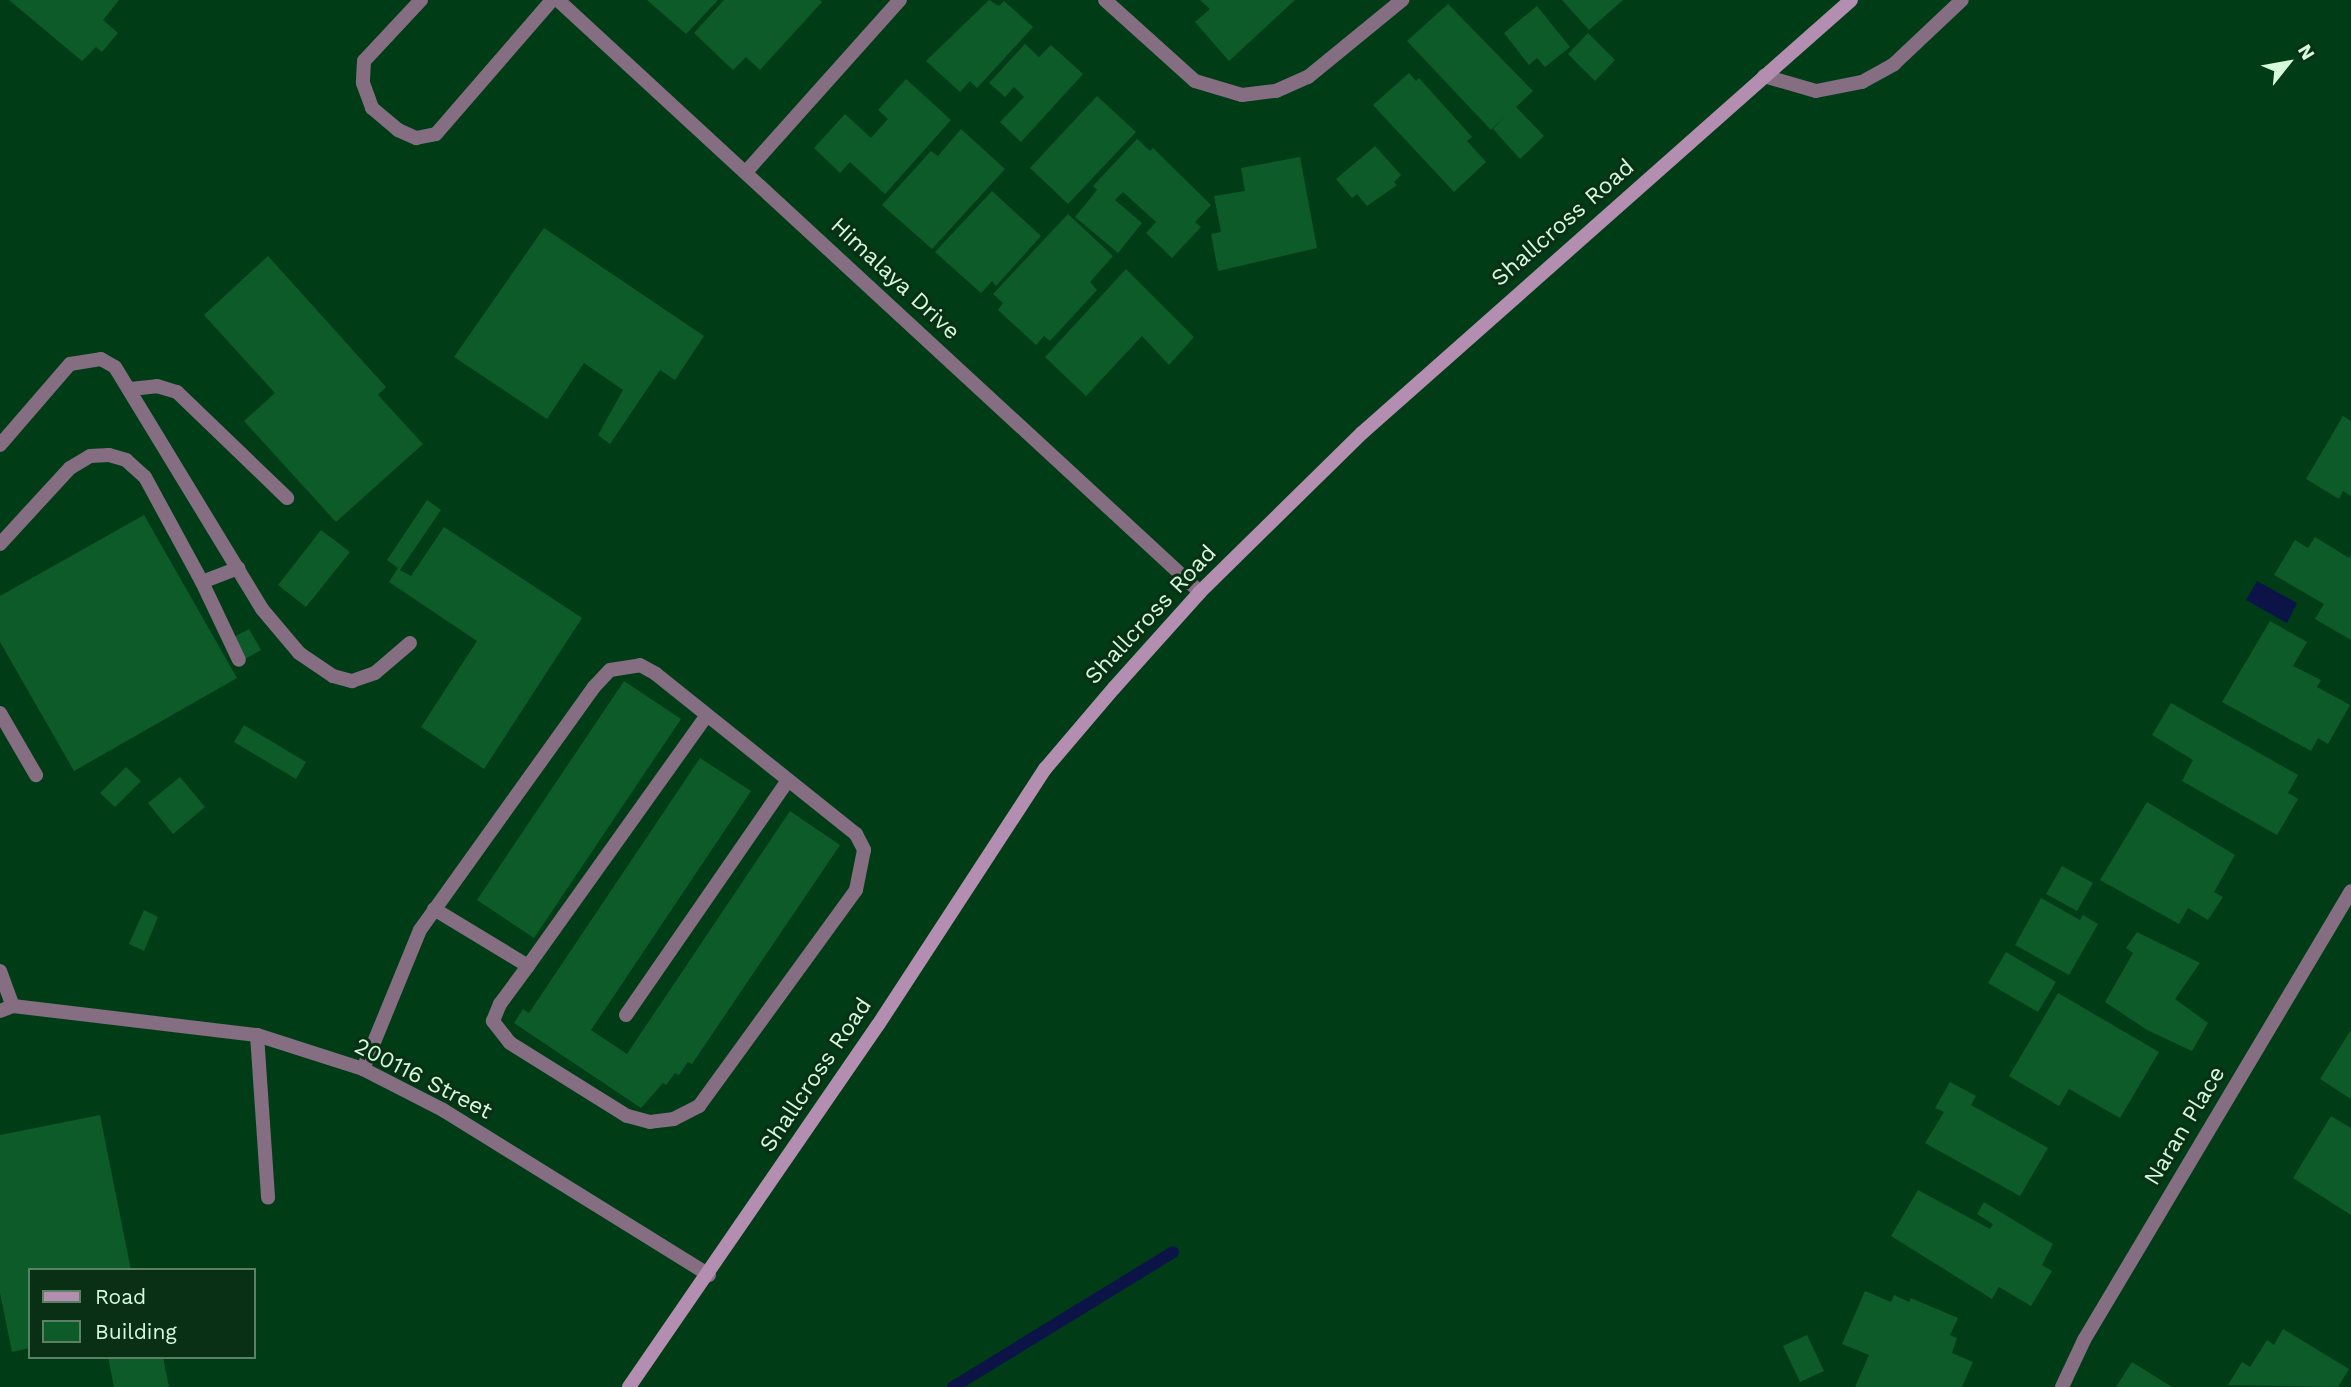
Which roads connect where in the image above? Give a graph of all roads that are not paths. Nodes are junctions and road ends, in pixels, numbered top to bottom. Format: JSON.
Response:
{"nodes":[{"id":1,"x":421,"y":0,"type":"edge"},
{"id":2,"x":555,"y":0,"type":"edge"},
{"id":3,"x":900,"y":0,"type":"edge"},
{"id":4,"x":1105,"y":0,"type":"edge"},
{"id":5,"x":1402,"y":0,"type":"edge"},
{"id":6,"x":1851,"y":0,"type":"edge"},
{"id":7,"x":1962,"y":0,"type":"edge"},
{"id":8,"x":1764,"y":76,"type":"junction"},
{"id":9,"x":746,"y":172,"type":"junction"},
{"id":10,"x":130,"y":389,"type":"junction"},
{"id":11,"x":0,"y":445,"type":"edge"},
{"id":12,"x":287,"y":498,"type":"dead end"},
{"id":13,"x":0,"y":544,"type":"edge"},
{"id":14,"x":238,"y":568,"type":"junction"},
{"id":15,"x":202,"y":582,"type":"junction"},
{"id":16,"x":1200,"y":592,"type":"junction"},
{"id":17,"x":410,"y":643,"type":"dead end"},
{"id":18,"x":239,"y":660,"type":"dead end"},
{"id":19,"x":0,"y":713,"type":"edge"},
{"id":20,"x":707,"y":715,"type":"junction"},
{"id":21,"x":36,"y":775,"type":"dead end"},
{"id":22,"x":788,"y":780,"type":"junction"},
{"id":23,"x":2351,"y":891,"type":"edge"},
{"id":24,"x":434,"y":909,"type":"junction"},
{"id":25,"x":528,"y":966,"type":"junction"},
{"id":26,"x":0,"y":971,"type":"edge"},
{"id":27,"x":6,"y":1009,"type":"edge"},
{"id":28,"x":626,"y":1015,"type":"dead end"},
{"id":29,"x":257,"y":1035,"type":"junction"},
{"id":30,"x":363,"y":1069,"type":"junction"},
{"id":31,"x":268,"y":1198,"type":"dead end"},
{"id":32,"x":709,"y":1275,"type":"junction"},
{"id":33,"x":629,"y":1387,"type":"edge"},
{"id":34,"x":2062,"y":1387,"type":"edge"}],
"edges":[{"from":1,"to":2,"type":"street"},
{"from":2,"to":9,"type":"street","name":"Himalaya Drive"},
{"from":3,"to":9,"type":"street"},
{"from":4,"to":5,"type":"street"},
{"from":6,"to":8,"type":"street","name":"Shallcross Road"},
{"from":7,"to":8,"type":"street"},
{"from":8,"to":16,"type":"street","name":"Shallcross Road"},
{"from":9,"to":16,"type":"street","name":"Himalaya Drive"},
{"from":10,"to":11,"type":"street"},
{"from":10,"to":12,"type":"street"},
{"from":10,"to":14,"type":"street"},
{"from":13,"to":15,"type":"street"},
{"from":14,"to":15,"type":"street"},
{"from":14,"to":17,"type":"street"},
{"from":15,"to":18,"type":"street"},
{"from":16,"to":32,"type":"street","name":"Shallcross Road"},
{"from":19,"to":21,"type":"street"},
{"from":20,"to":22,"type":"street"},
{"from":20,"to":24,"type":"street"},
{"from":20,"to":25,"type":"street"},
{"from":22,"to":25,"type":"street"},
{"from":22,"to":28,"type":"street"},
{"from":23,"to":34,"type":"street","name":"Naran Place"},
{"from":24,"to":25,"type":"street"},
{"from":24,"to":30,"type":"street"},
{"from":26,"to":27,"type":"street"},
{"from":27,"to":29,"type":"street","name":"200116 Street"},
{"from":29,"to":30,"type":"street","name":"200116 Street"},
{"from":29,"to":31,"type":"street"},
{"from":30,"to":32,"type":"street","name":"200116 Street"},
{"from":32,"to":33,"type":"street","name":"Shallcross Road"}]}
